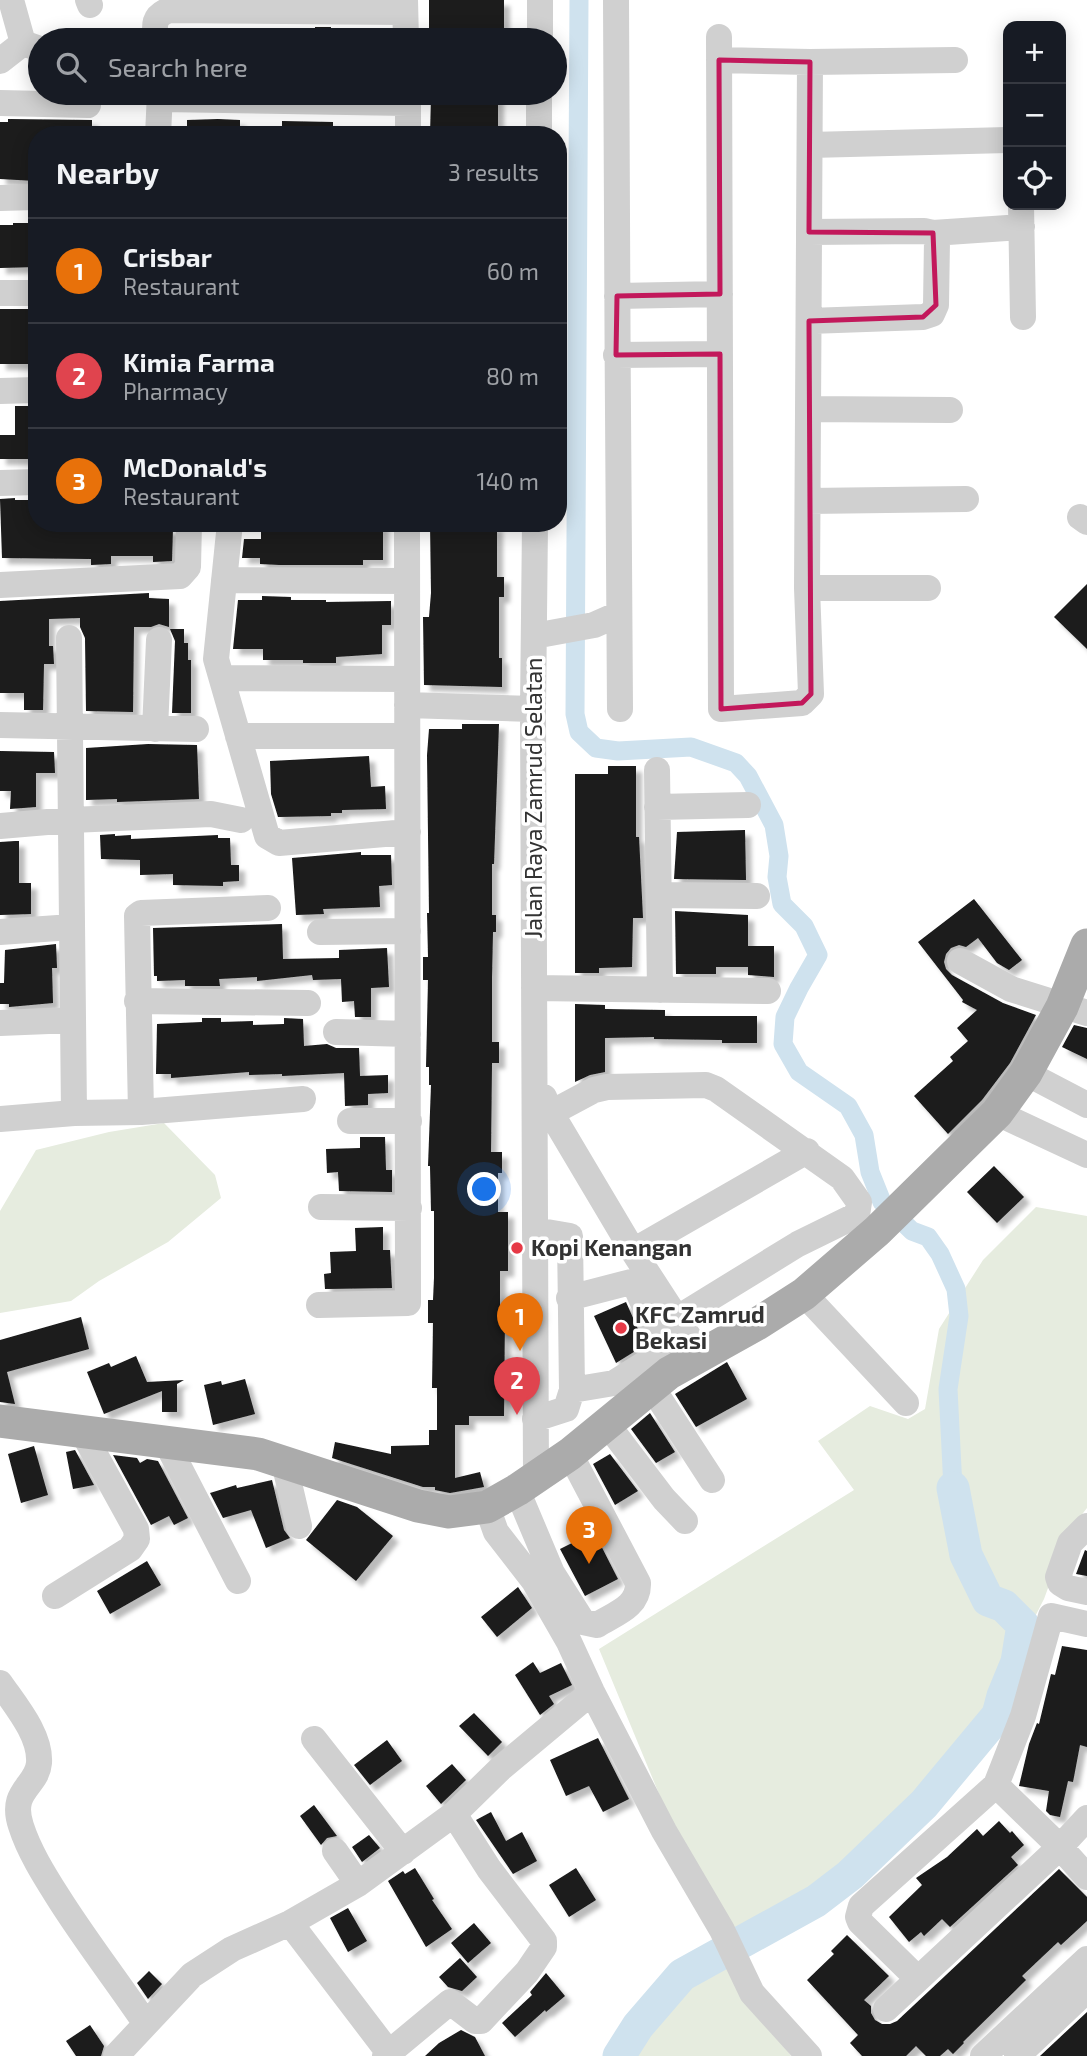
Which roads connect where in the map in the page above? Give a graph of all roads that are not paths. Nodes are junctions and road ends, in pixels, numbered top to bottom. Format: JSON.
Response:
{"nodes":[{"id":1,"x":11,"y":0,"type":"edge"},
{"id":2,"x":540,"y":0,"type":"edge"},
{"id":3,"x":616,"y":0,"type":"edge"},
{"id":4,"x":405,"y":6,"type":"edge"},
{"id":5,"x":155,"y":28,"type":"edge"},
{"id":6,"x":406,"y":28,"type":"edge"},
{"id":7,"x":540,"y":28,"type":"edge"},
{"id":8,"x":28,"y":37,"type":"edge"},
{"id":9,"x":28,"y":48,"type":"edge"},
{"id":10,"x":955,"y":60,"type":"dead end"},
{"id":11,"x":0,"y":61,"type":"edge"},
{"id":12,"x":810,"y":62,"type":"junction"},
{"id":13,"x":0,"y":103,"type":"edge"},
{"id":14,"x":28,"y":104,"type":"edge"},
{"id":15,"x":160,"y":105,"type":"edge"},
{"id":16,"x":408,"y":105,"type":"edge"},
{"id":17,"x":539,"y":105,"type":"edge"},
{"id":18,"x":158,"y":126,"type":"edge"},
{"id":19,"x":408,"y":126,"type":"edge"},
{"id":20,"x":539,"y":126,"type":"edge"},
{"id":21,"x":1003,"y":140,"type":"edge"},
{"id":22,"x":810,"y":145,"type":"junction"},
{"id":23,"x":28,"y":197,"type":"edge"},
{"id":24,"x":0,"y":198,"type":"edge"},
{"id":25,"x":1021,"y":216,"type":"edge"},
{"id":26,"x":809,"y":232,"type":"junction"},
{"id":27,"x":933,"y":233,"type":"junction"},
{"id":28,"x":0,"y":293,"type":"edge"},
{"id":29,"x":28,"y":293,"type":"edge"},
{"id":30,"x":720,"y":294,"type":"junction"},
{"id":31,"x":617,"y":296,"type":"junction"},
{"id":32,"x":1023,"y":317,"type":"dead end"},
{"id":33,"x":809,"y":321,"type":"junction"},
{"id":34,"x":720,"y":354,"type":"junction"},
{"id":35,"x":616,"y":355,"type":"junction"},
{"id":36,"x":28,"y":390,"type":"edge"},
{"id":37,"x":0,"y":391,"type":"edge"},
{"id":38,"x":808,"y":409,"type":"junction"},
{"id":39,"x":950,"y":410,"type":"dead end"},
{"id":40,"x":28,"y":482,"type":"edge"},
{"id":41,"x":0,"y":483,"type":"edge"},
{"id":42,"x":966,"y":499,"type":"dead end"},
{"id":43,"x":808,"y":501,"type":"junction"},
{"id":44,"x":189,"y":532,"type":"edge"},
{"id":45,"x":229,"y":532,"type":"edge"},
{"id":46,"x":407,"y":532,"type":"edge"},
{"id":47,"x":536,"y":532,"type":"edge"},
{"id":48,"x":224,"y":580,"type":"junction"},
{"id":49,"x":407,"y":581,"type":"junction"},
{"id":50,"x":0,"y":584,"type":"edge"},
{"id":51,"x":807,"y":588,"type":"junction"},
{"id":52,"x":928,"y":588,"type":"dead end"},
{"id":53,"x":619,"y":614,"type":"junction"},
{"id":54,"x":544,"y":634,"type":"junction"},
{"id":55,"x":69,"y":638,"type":"dead end"},
{"id":56,"x":159,"y":640,"type":"dead end"},
{"id":57,"x":222,"y":678,"type":"junction"},
{"id":58,"x":407,"y":678,"type":"junction"},
{"id":59,"x":407,"y":705,"type":"junction"},
{"id":60,"x":533,"y":709,"type":"junction"},
{"id":61,"x":620,"y":709,"type":"dead end"},
{"id":62,"x":0,"y":725,"type":"edge"},
{"id":63,"x":70,"y":725,"type":"junction"},
{"id":64,"x":155,"y":729,"type":"junction"},
{"id":65,"x":196,"y":729,"type":"dead end"},
{"id":66,"x":238,"y":736,"type":"junction"},
{"id":67,"x":407,"y":736,"type":"junction"},
{"id":68,"x":657,"y":770,"type":"dead end"},
{"id":69,"x":748,"y":805,"type":"dead end"},
{"id":70,"x":657,"y":807,"type":"junction"},
{"id":71,"x":71,"y":820,"type":"junction"},
{"id":72,"x":241,"y":820,"type":"dead end"},
{"id":73,"x":0,"y":826,"type":"edge"},
{"id":74,"x":408,"y":832,"type":"junction"},
{"id":75,"x":659,"y":895,"type":"junction"},
{"id":76,"x":757,"y":896,"type":"dead end"},
{"id":77,"x":268,"y":908,"type":"dead end"},
{"id":78,"x":72,"y":927,"type":"junction"},
{"id":79,"x":408,"y":931,"type":"junction"},
{"id":80,"x":0,"y":932,"type":"edge"},
{"id":81,"x":320,"y":932,"type":"dead end"},
{"id":82,"x":1087,"y":945,"type":"edge"},
{"id":83,"x":960,"y":961,"type":"dead end"},
{"id":84,"x":534,"y":988,"type":"junction"},
{"id":85,"x":660,"y":990,"type":"junction"},
{"id":86,"x":768,"y":991,"type":"dead end"},
{"id":87,"x":137,"y":1001,"type":"junction"},
{"id":88,"x":308,"y":1003,"type":"dead end"},
{"id":89,"x":1074,"y":1010,"type":"edge"},
{"id":90,"x":73,"y":1020,"type":"junction"},
{"id":91,"x":0,"y":1023,"type":"edge"},
{"id":92,"x":336,"y":1031,"type":"dead end"},
{"id":93,"x":408,"y":1034,"type":"junction"},
{"id":94,"x":534,"y":1073,"type":"junction"},
{"id":95,"x":1027,"y":1073,"type":"junction"},
{"id":96,"x":303,"y":1099,"type":"dead end"},
{"id":97,"x":1087,"y":1105,"type":"edge"},
{"id":98,"x":141,"y":1112,"type":"junction"},
{"id":99,"x":74,"y":1113,"type":"junction"},
{"id":100,"x":551,"y":1113,"type":"junction"},
{"id":101,"x":997,"y":1113,"type":"junction"},
{"id":102,"x":0,"y":1119,"type":"edge"},
{"id":103,"x":350,"y":1121,"type":"dead end"},
{"id":104,"x":409,"y":1121,"type":"junction"},
{"id":105,"x":807,"y":1152,"type":"junction"},
{"id":106,"x":1087,"y":1155,"type":"edge"},
{"id":107,"x":321,"y":1207,"type":"dead end"},
{"id":108,"x":409,"y":1208,"type":"junction"},
{"id":109,"x":535,"y":1230,"type":"junction"},
{"id":110,"x":798,"y":1244,"type":"junction"},
{"id":111,"x":633,"y":1251,"type":"junction"},
{"id":112,"x":813,"y":1285,"type":"junction"},
{"id":113,"x":569,"y":1298,"type":"junction"},
{"id":114,"x":319,"y":1305,"type":"dead end"},
{"id":115,"x":676,"y":1319,"type":"junction"},
{"id":116,"x":700,"y":1354,"type":"junction"},
{"id":117,"x":572,"y":1390,"type":"junction"},
{"id":118,"x":625,"y":1400,"type":"junction"},
{"id":119,"x":906,"y":1403,"type":"dead end"},
{"id":120,"x":535,"y":1419,"type":"junction"},
{"id":121,"x":0,"y":1421,"type":"edge"},
{"id":122,"x":82,"y":1431,"type":"junction"},
{"id":123,"x":166,"y":1442,"type":"junction"},
{"id":124,"x":570,"y":1454,"type":"junction"},
{"id":125,"x":284,"y":1462,"type":"junction"},
{"id":126,"x":712,"y":1480,"type":"dead end"},
{"id":127,"x":526,"y":1484,"type":"junction"},
{"id":128,"x":486,"y":1507,"type":"junction"},
{"id":129,"x":685,"y":1521,"type":"dead end"},
{"id":130,"x":299,"y":1526,"type":"dead end"},
{"id":131,"x":1087,"y":1526,"type":"edge"},
{"id":132,"x":238,"y":1581,"type":"dead end"},
{"id":133,"x":1087,"y":1592,"type":"edge"},
{"id":134,"x":55,"y":1596,"type":"dead end"},
{"id":135,"x":1087,"y":1624,"type":"edge"},
{"id":136,"x":0,"y":1683,"type":"edge"},
{"id":137,"x":592,"y":1692,"type":"junction"},
{"id":138,"x":314,"y":1739,"type":"dead end"},
{"id":139,"x":996,"y":1785,"type":"junction"},
{"id":140,"x":454,"y":1814,"type":"junction"},
{"id":141,"x":1087,"y":1818,"type":"edge"},
{"id":142,"x":1060,"y":1847,"type":"junction"},
{"id":143,"x":335,"y":1852,"type":"dead end"},
{"id":144,"x":403,"y":1852,"type":"junction"},
{"id":145,"x":1087,"y":1877,"type":"edge"},
{"id":146,"x":358,"y":1884,"type":"junction"},
{"id":147,"x":290,"y":1923,"type":"junction"},
{"id":148,"x":1087,"y":1958,"type":"edge"},
{"id":149,"x":917,"y":1978,"type":"junction"},
{"id":150,"x":1087,"y":1990,"type":"edge"},
{"id":151,"x":886,"y":2008,"type":"dead end"},
{"id":152,"x":146,"y":2024,"type":"junction"},
{"id":153,"x":387,"y":2055,"type":"edge"},
{"id":154,"x":116,"y":2056,"type":"edge"},
{"id":155,"x":809,"y":2056,"type":"edge"},
{"id":156,"x":983,"y":2056,"type":"edge"},
{"id":157,"x":1017,"y":2056,"type":"edge"}],
"edges":[{"from":1,"to":8,"type":"street"},
{"from":2,"to":7,"type":"street"},
{"from":3,"to":31,"type":"street"},
{"from":4,"to":5,"type":"street"},
{"from":4,"to":6,"type":"street"},
{"from":9,"to":11,"type":"street"},
{"from":10,"to":12,"type":"street"},
{"from":12,"to":22,"type":"street"},
{"from":12,"to":30,"type":"street"},
{"from":13,"to":14,"type":"street"},
{"from":15,"to":18,"type":"street"},
{"from":16,"to":19,"type":"street"},
{"from":17,"to":20,"type":"street"},
{"from":21,"to":22,"type":"street"},
{"from":22,"to":26,"type":"street"},
{"from":23,"to":24,"type":"street"},
{"from":25,"to":27,"type":"street"},
{"from":25,"to":32,"type":"street"},
{"from":26,"to":27,"type":"street"},
{"from":26,"to":33,"type":"street"},
{"from":27,"to":33,"type":"street"},
{"from":28,"to":29,"type":"street"},
{"from":30,"to":31,"type":"street"},
{"from":30,"to":34,"type":"street"},
{"from":31,"to":35,"type":"street"},
{"from":33,"to":38,"type":"street"},
{"from":34,"to":35,"type":"street"},
{"from":34,"to":51,"type":"street"},
{"from":35,"to":53,"type":"street"},
{"from":36,"to":37,"type":"street"},
{"from":38,"to":39,"type":"street"},
{"from":38,"to":43,"type":"street"},
{"from":40,"to":41,"type":"street"},
{"from":42,"to":43,"type":"street"},
{"from":43,"to":51,"type":"street"},
{"from":44,"to":50,"type":"street"},
{"from":45,"to":48,"type":"street"},
{"from":46,"to":49,"type":"street"},
{"from":47,"to":54,"type":"street","name":"Jalan Raya Zamrud Selatan"},
{"from":48,"to":49,"type":"street"},
{"from":48,"to":57,"type":"street"},
{"from":49,"to":58,"type":"street"},
{"from":51,"to":52,"type":"street"},
{"from":53,"to":54,"type":"street"},
{"from":53,"to":61,"type":"street"},
{"from":54,"to":60,"type":"street","name":"Jalan Raya Zamrud Selatan"},
{"from":55,"to":63,"type":"street"},
{"from":56,"to":64,"type":"street"},
{"from":57,"to":58,"type":"street"},
{"from":57,"to":66,"type":"street"},
{"from":58,"to":59,"type":"street"},
{"from":59,"to":60,"type":"street"},
{"from":59,"to":67,"type":"street"},
{"from":60,"to":84,"type":"street","name":"Jalan Raya Zamrud Selatan"},
{"from":62,"to":63,"type":"street"},
{"from":63,"to":64,"type":"street"},
{"from":63,"to":71,"type":"street"},
{"from":64,"to":65,"type":"street"},
{"from":66,"to":67,"type":"street"},
{"from":66,"to":74,"type":"street"},
{"from":67,"to":74,"type":"street"},
{"from":68,"to":70,"type":"street"},
{"from":69,"to":70,"type":"street"},
{"from":70,"to":75,"type":"street"},
{"from":71,"to":72,"type":"street"},
{"from":71,"to":73,"type":"street"},
{"from":71,"to":78,"type":"street"},
{"from":74,"to":79,"type":"street"},
{"from":75,"to":76,"type":"street"},
{"from":75,"to":85,"type":"street"},
{"from":77,"to":87,"type":"street"},
{"from":78,"to":80,"type":"street"},
{"from":78,"to":90,"type":"street"},
{"from":79,"to":81,"type":"street"},
{"from":79,"to":93,"type":"street"},
{"from":82,"to":89,"type":"main road"},
{"from":83,"to":89,"type":"street"},
{"from":84,"to":85,"type":"street"},
{"from":84,"to":94,"type":"street","name":"Jalan Raya Zamrud Selatan"},
{"from":85,"to":86,"type":"street"},
{"from":87,"to":88,"type":"street"},
{"from":87,"to":98,"type":"street"},
{"from":89,"to":95,"type":"main road"},
{"from":90,"to":91,"type":"street"},
{"from":90,"to":99,"type":"street"},
{"from":92,"to":93,"type":"street"},
{"from":93,"to":104,"type":"street"},
{"from":94,"to":100,"type":"street","name":"Jalan Raya Zamrud Selatan"},
{"from":94,"to":109,"type":"street","name":"Jalan Raya Zamrud Selatan"},
{"from":95,"to":97,"type":"street"},
{"from":95,"to":101,"type":"main road"},
{"from":96,"to":98,"type":"street"},
{"from":98,"to":99,"type":"street"},
{"from":99,"to":102,"type":"street"},
{"from":100,"to":105,"type":"street"},
{"from":100,"to":111,"type":"street","name":"Jalan Raya Zamrud Selatan"},
{"from":101,"to":106,"type":"street"},
{"from":101,"to":112,"type":"main road"},
{"from":103,"to":104,"type":"street"},
{"from":104,"to":108,"type":"street"},
{"from":105,"to":110,"type":"street"},
{"from":105,"to":111,"type":"street"},
{"from":107,"to":108,"type":"street"},
{"from":108,"to":114,"type":"street"},
{"from":109,"to":113,"type":"street"},
{"from":109,"to":120,"type":"street","name":"Jalan Raya Zamrud Selatan"},
{"from":110,"to":112,"type":"street"},
{"from":110,"to":115,"type":"street"},
{"from":111,"to":115,"type":"street","name":"Jalan Raya Zamrud Selatan"},
{"from":112,"to":116,"type":"main road"},
{"from":112,"to":119,"type":"street"},
{"from":113,"to":117,"type":"street"},
{"from":113,"to":118,"type":"street"},
{"from":115,"to":116,"type":"street","name":"Jalan Raya Zamrud Selatan"},
{"from":116,"to":118,"type":"main road"},
{"from":117,"to":118,"type":"street"},
{"from":117,"to":120,"type":"street"},
{"from":118,"to":124,"type":"main road"},
{"from":118,"to":126,"type":"street"},
{"from":118,"to":129,"type":"street"},
{"from":120,"to":127,"type":"street","name":"Jalan Raya Zamrud Selatan"},
{"from":121,"to":122,"type":"main road"},
{"from":122,"to":123,"type":"main road"},
{"from":122,"to":134,"type":"street"},
{"from":123,"to":125,"type":"main road"},
{"from":123,"to":132,"type":"street"},
{"from":124,"to":127,"type":"main road"},
{"from":124,"to":127,"type":"street"},
{"from":125,"to":128,"type":"main road"},
{"from":125,"to":130,"type":"street"},
{"from":127,"to":128,"type":"main road"},
{"from":128,"to":137,"type":"street"},
{"from":131,"to":133,"type":"street"},
{"from":135,"to":139,"type":"street"},
{"from":136,"to":152,"type":"street"},
{"from":137,"to":140,"type":"street"},
{"from":137,"to":155,"type":"street"},
{"from":138,"to":144,"type":"street"},
{"from":139,"to":142,"type":"street"},
{"from":139,"to":149,"type":"street"},
{"from":140,"to":144,"type":"street"},
{"from":140,"to":153,"type":"street"},
{"from":141,"to":142,"type":"street"},
{"from":142,"to":145,"type":"street"},
{"from":142,"to":149,"type":"street"},
{"from":143,"to":146,"type":"street"},
{"from":144,"to":146,"type":"street"},
{"from":146,"to":147,"type":"street"},
{"from":147,"to":152,"type":"street"},
{"from":147,"to":153,"type":"street"},
{"from":148,"to":156,"type":"street"},
{"from":149,"to":151,"type":"street"},
{"from":150,"to":157,"type":"street"},
{"from":152,"to":154,"type":"street"}]}
